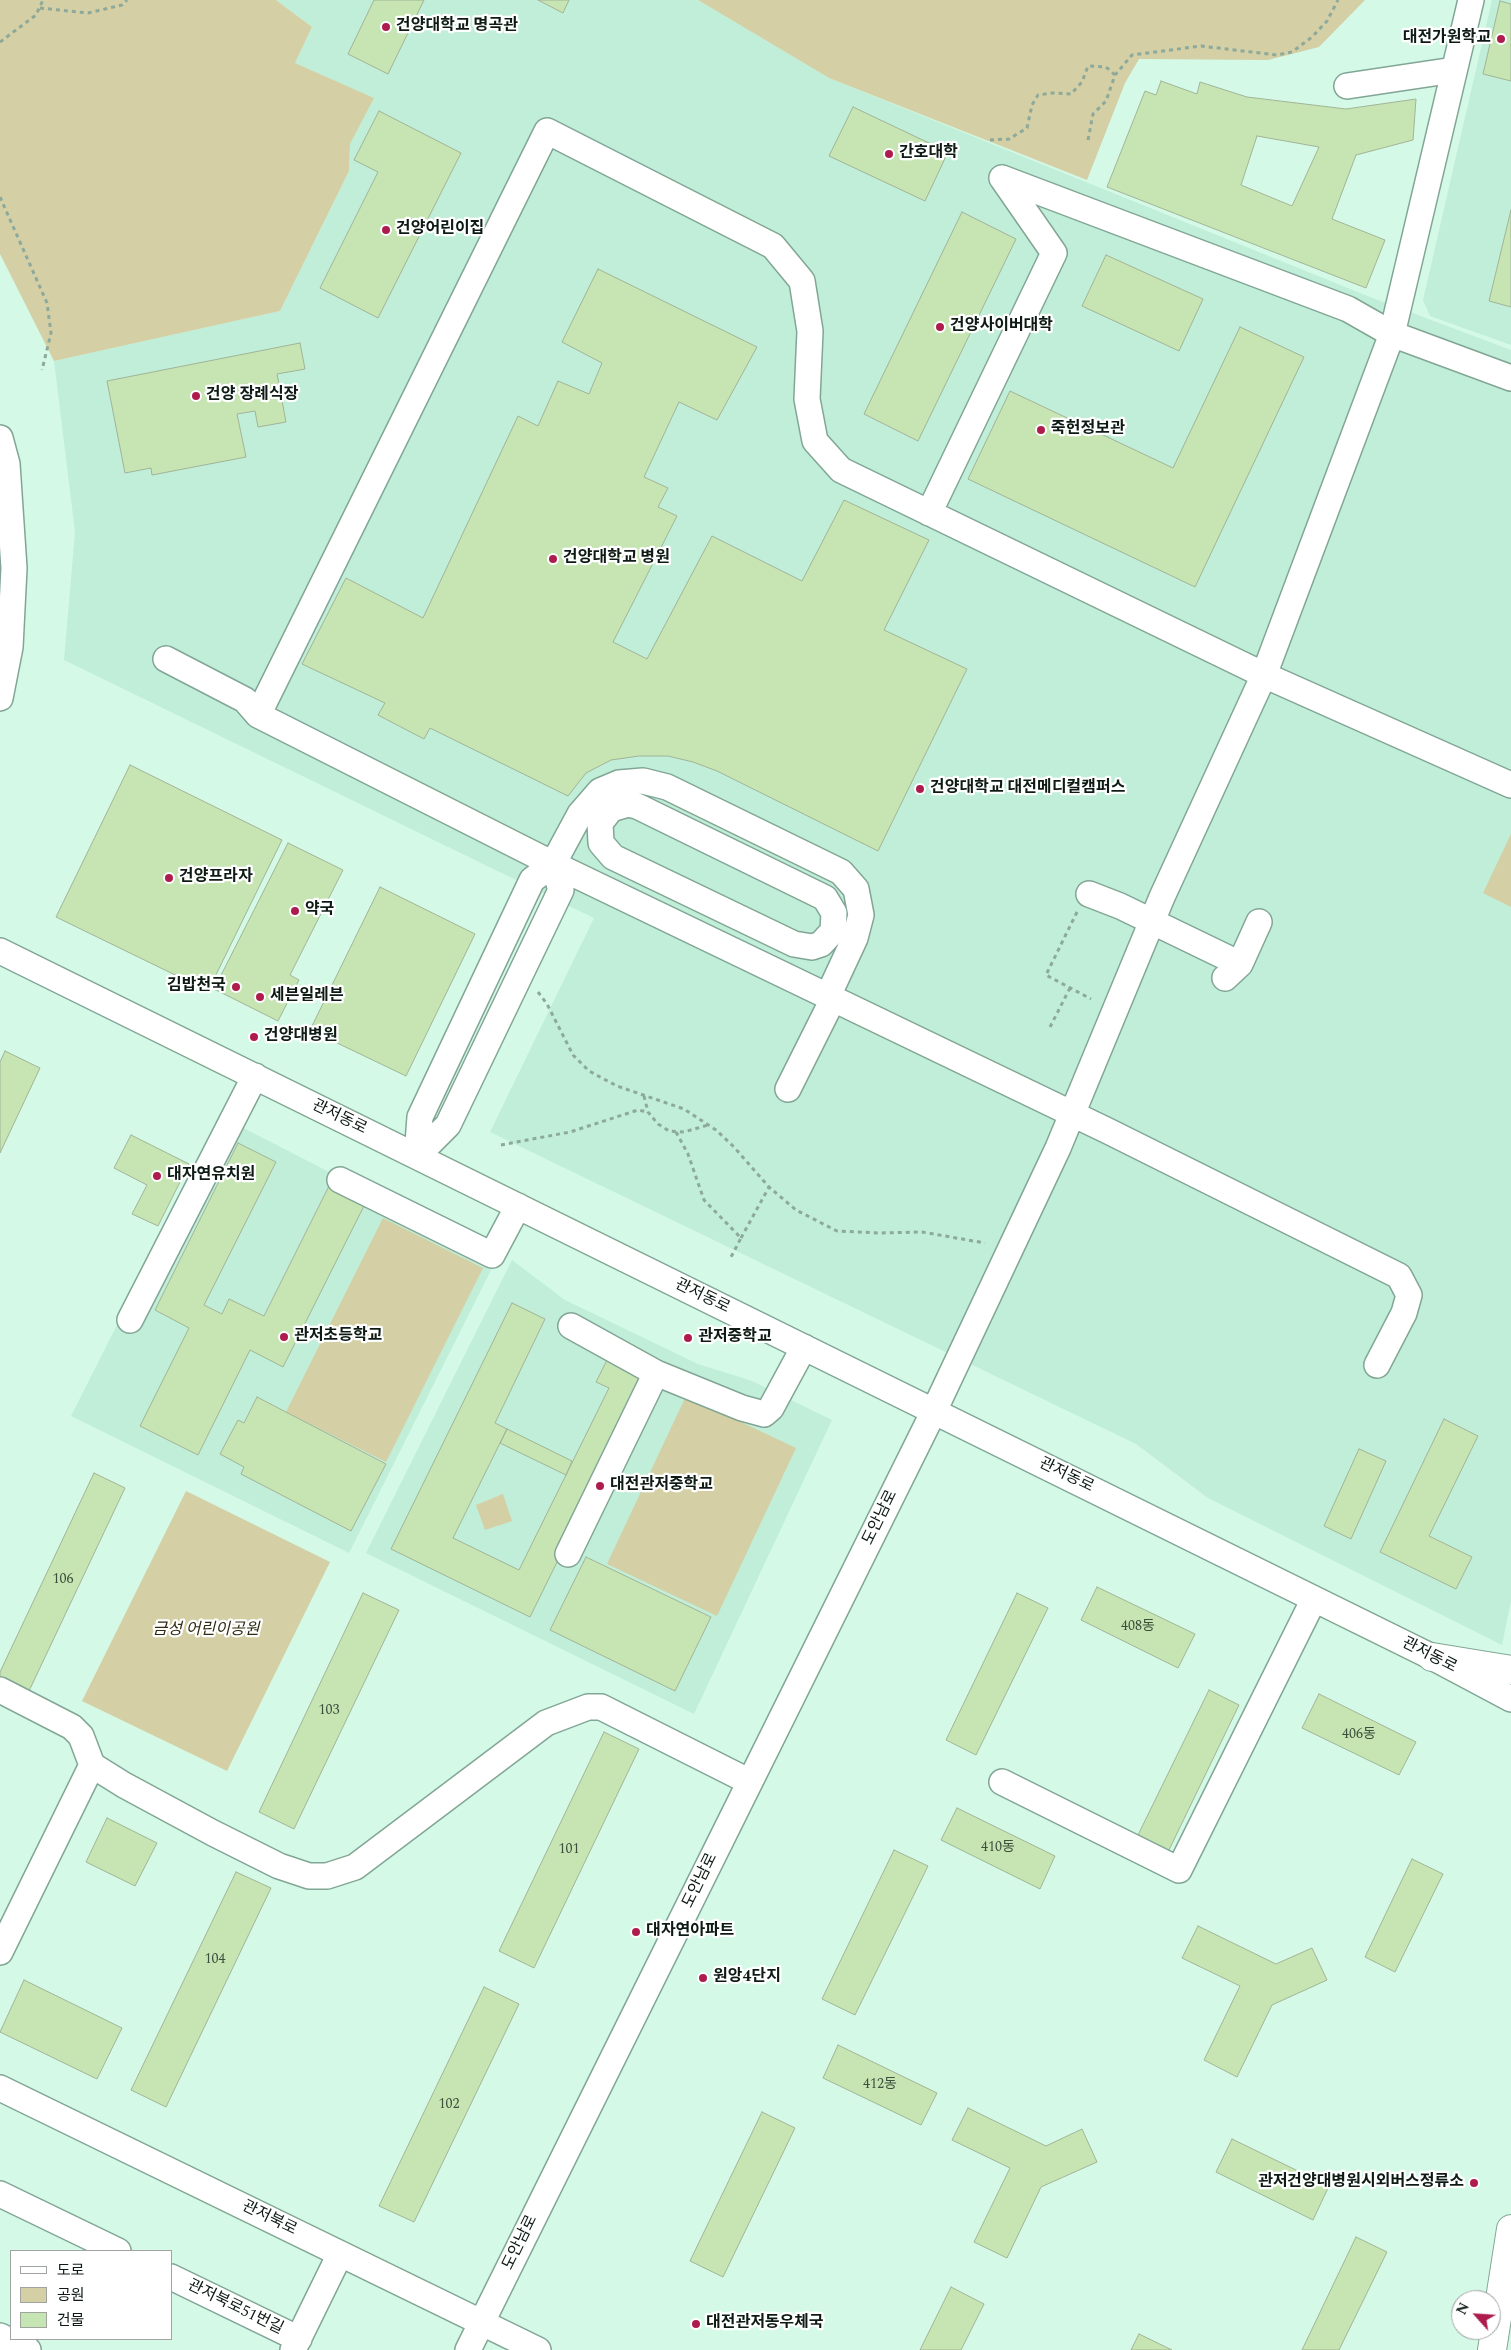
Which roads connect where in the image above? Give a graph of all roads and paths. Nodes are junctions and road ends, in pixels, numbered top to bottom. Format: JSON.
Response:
{"nodes":[{"id":1,"x":42,"y":0,"type":"edge"},
{"id":2,"x":127,"y":0,"type":"edge"},
{"id":3,"x":1338,"y":0,"type":"edge"},
{"id":4,"x":1471,"y":0,"type":"edge"},
{"id":5,"x":40,"y":8,"type":"junction"},
{"id":6,"x":0,"y":42,"type":"edge"},
{"id":7,"x":1454,"y":70,"type":"junction"},
{"id":8,"x":1116,"y":75,"type":"junction"},
{"id":9,"x":1347,"y":86,"type":"dead end"},
{"id":10,"x":990,"y":140,"type":"dead end"},
{"id":11,"x":1088,"y":140,"type":"dead end"},
{"id":12,"x":0,"y":197,"type":"edge"},
{"id":13,"x":1392,"y":334,"type":"junction"},
{"id":14,"x":42,"y":370,"type":"dead end"},
{"id":15,"x":1511,"y":378,"type":"edge"},
{"id":16,"x":0,"y":438,"type":"edge"},
{"id":17,"x":929,"y":513,"type":"junction"},
{"id":18,"x":166,"y":659,"type":"dead end"},
{"id":19,"x":1264,"y":675,"type":"junction"},
{"id":20,"x":0,"y":698,"type":"edge"},
{"id":21,"x":258,"y":715,"type":"junction"},
{"id":22,"x":1511,"y":785,"type":"edge"},
{"id":23,"x":609,"y":806,"type":"junction"},
{"id":24,"x":553,"y":864,"type":"junction"},
{"id":25,"x":1084,"y":902,"type":"joint"},
{"id":26,"x":1152,"y":921,"type":"junction"},
{"id":27,"x":1259,"y":922,"type":"dead end"},
{"id":28,"x":0,"y":951,"type":"edge"},
{"id":29,"x":534,"y":987,"type":"dead end"},
{"id":30,"x":1070,"y":988,"type":"junction"},
{"id":31,"x":830,"y":998,"type":"junction"},
{"id":32,"x":1091,"y":999,"type":"dead end"},
{"id":33,"x":1050,"y":1027,"type":"dead end"},
{"id":34,"x":254,"y":1076,"type":"junction"},
{"id":35,"x":788,"y":1089,"type":"dead end"},
{"id":36,"x":643,"y":1095,"type":"junction"},
{"id":37,"x":648,"y":1112,"type":"junction"},
{"id":38,"x":1072,"y":1114,"type":"junction"},
{"id":39,"x":708,"y":1125,"type":"junction"},
{"id":40,"x":676,"y":1132,"type":"junction"},
{"id":41,"x":501,"y":1145,"type":"dead end"},
{"id":42,"x":417,"y":1156,"type":"junction"},
{"id":43,"x":340,"y":1180,"type":"dead end"},
{"id":44,"x":769,"y":1187,"type":"junction"},
{"id":45,"x":518,"y":1206,"type":"junction"},
{"id":46,"x":741,"y":1238,"type":"junction"},
{"id":47,"x":985,"y":1243,"type":"dead end"},
{"id":48,"x":731,"y":1257,"type":"dead end"},
{"id":49,"x":130,"y":1320,"type":"dead end"},
{"id":50,"x":571,"y":1326,"type":"dead end"},
{"id":51,"x":804,"y":1347,"type":"junction"},
{"id":52,"x":1377,"y":1365,"type":"dead end"},
{"id":53,"x":656,"y":1373,"type":"junction"},
{"id":54,"x":934,"y":1411,"type":"junction"},
{"id":55,"x":568,"y":1554,"type":"dead end"},
{"id":56,"x":1314,"y":1598,"type":"junction"},
{"id":57,"x":1432,"y":1657,"type":"junction"},
{"id":58,"x":1511,"y":1670,"type":"edge"},
{"id":59,"x":0,"y":1690,"type":"edge"},
{"id":60,"x":1511,"y":1699,"type":"edge"},
{"id":61,"x":92,"y":1765,"type":"junction"},
{"id":62,"x":750,"y":1782,"type":"junction"},
{"id":63,"x":1002,"y":1782,"type":"dead end"},
{"id":64,"x":0,"y":1952,"type":"edge"},
{"id":65,"x":0,"y":2088,"type":"edge"},
{"id":66,"x":0,"y":2194,"type":"edge"},
{"id":67,"x":1511,"y":2229,"type":"edge"},
{"id":68,"x":116,"y":2250,"type":"edge"},
{"id":69,"x":340,"y":2254,"type":"junction"},
{"id":70,"x":172,"y":2278,"type":"edge"},
{"id":71,"x":1499,"y":2290,"type":"edge"},
{"id":72,"x":481,"y":2323,"type":"junction"},
{"id":73,"x":0,"y":2336,"type":"edge"},
{"id":74,"x":296,"y":2345,"type":"edge"},
{"id":75,"x":28,"y":2350,"type":"edge"},
{"id":76,"x":468,"y":2350,"type":"edge"},
{"id":77,"x":538,"y":2350,"type":"edge"}],
"edges":[{"from":1,"to":5,"type":"path"},
{"from":2,"to":5,"type":"path"},
{"from":3,"to":8,"type":"path"},
{"from":4,"to":7,"type":"street","name":"도안남로"},
{"from":5,"to":6,"type":"path"},
{"from":7,"to":9,"type":"street"},
{"from":7,"to":13,"type":"street","name":"도안남로"},
{"from":8,"to":10,"type":"path"},
{"from":8,"to":11,"type":"path"},
{"from":12,"to":14,"type":"path"},
{"from":13,"to":15,"type":"street"},
{"from":13,"to":17,"type":"street"},
{"from":13,"to":19,"type":"street","name":"도안남로"},
{"from":16,"to":20,"type":"street"},
{"from":17,"to":19,"type":"street"},
{"from":17,"to":21,"type":"street"},
{"from":18,"to":21,"type":"street"},
{"from":19,"to":22,"type":"street"},
{"from":19,"to":26,"type":"street","name":"도안남로"},
{"from":21,"to":24,"type":"street"},
{"from":23,"to":23,"type":"street"},
{"from":23,"to":24,"type":"street"},
{"from":23,"to":31,"type":"street"},
{"from":24,"to":31,"type":"street"},
{"from":24,"to":42,"type":"street"},
{"from":25,"to":26,"type":"street"},
{"from":25,"to":30,"type":"path"},
{"from":26,"to":27,"type":"street"},
{"from":26,"to":38,"type":"street","name":"도안남로"},
{"from":28,"to":34,"type":"street","name":"관저동로"},
{"from":29,"to":36,"type":"path"},
{"from":30,"to":32,"type":"path"},
{"from":30,"to":33,"type":"path"},
{"from":31,"to":35,"type":"street"},
{"from":31,"to":38,"type":"street"},
{"from":34,"to":42,"type":"street","name":"관저동로"},
{"from":34,"to":49,"type":"street"},
{"from":36,"to":37,"type":"path"},
{"from":36,"to":39,"type":"path"},
{"from":37,"to":40,"type":"path"},
{"from":37,"to":41,"type":"path"},
{"from":38,"to":52,"type":"street"},
{"from":38,"to":54,"type":"street","name":"도안남로"},
{"from":39,"to":40,"type":"path"},
{"from":39,"to":44,"type":"path"},
{"from":40,"to":46,"type":"path"},
{"from":42,"to":45,"type":"street","name":"관저동로"},
{"from":43,"to":45,"type":"street"},
{"from":44,"to":46,"type":"path"},
{"from":44,"to":47,"type":"path"},
{"from":45,"to":51,"type":"street","name":"관저동로"},
{"from":46,"to":48,"type":"path"},
{"from":50,"to":53,"type":"street"},
{"from":51,"to":53,"type":"street"},
{"from":51,"to":54,"type":"street","name":"관저동로"},
{"from":53,"to":55,"type":"street"},
{"from":54,"to":56,"type":"street","name":"관저동로"},
{"from":54,"to":62,"type":"street","name":"도안남로"},
{"from":56,"to":57,"type":"street","name":"관저동로"},
{"from":56,"to":63,"type":"street"},
{"from":57,"to":58,"type":"main road"},
{"from":57,"to":60,"type":"street","name":"관저동로"},
{"from":59,"to":61,"type":"street"},
{"from":61,"to":62,"type":"street"},
{"from":61,"to":64,"type":"street"},
{"from":62,"to":72,"type":"street","name":"도안남로"},
{"from":65,"to":69,"type":"street","name":"관저북로"},
{"from":66,"to":68,"type":"street"},
{"from":67,"to":71,"type":"main road"},
{"from":69,"to":72,"type":"street","name":"관저북로"},
{"from":69,"to":74,"type":"street"},
{"from":70,"to":74,"type":"street","name":"관저북로51번길"},
{"from":72,"to":76,"type":"street","name":"도안남로"},
{"from":72,"to":77,"type":"street","name":"관저북로"},
{"from":73,"to":75,"type":"street"}]}
